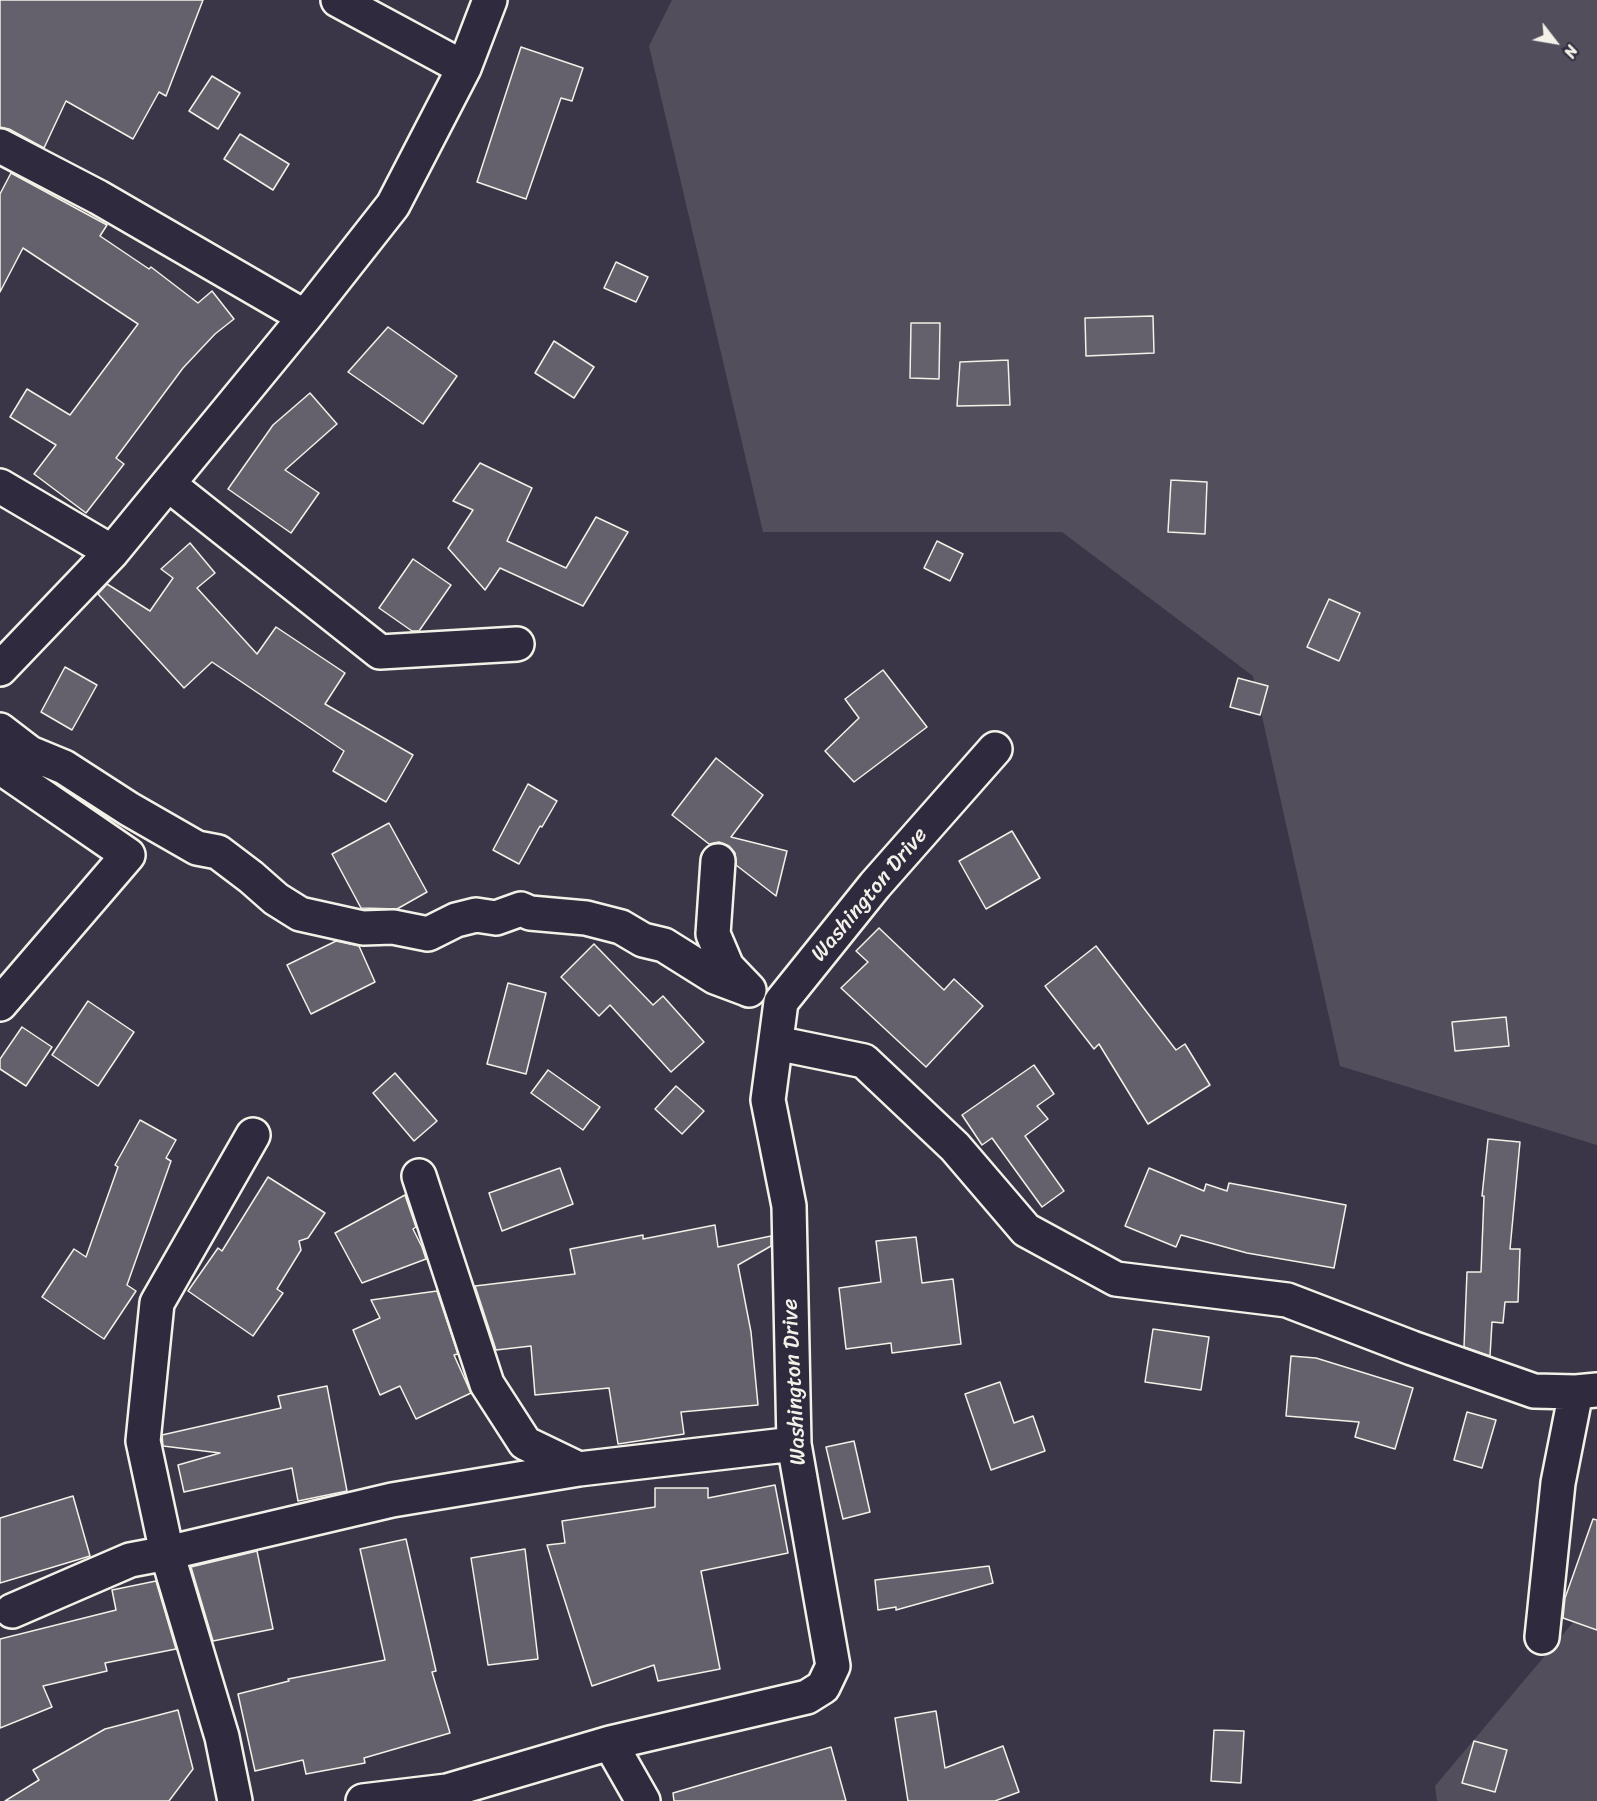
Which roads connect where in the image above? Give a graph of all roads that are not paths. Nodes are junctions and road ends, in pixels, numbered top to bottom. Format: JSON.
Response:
{"nodes":[{"id":1,"x":338,"y":0,"type":"edge"},
{"id":2,"x":490,"y":0,"type":"edge"},
{"id":3,"x":464,"y":68,"type":"junction"},
{"id":4,"x":0,"y":146,"type":"edge"},
{"id":5,"x":305,"y":317,"type":"junction"},
{"id":6,"x":168,"y":484,"type":"junction"},
{"id":7,"x":0,"y":486,"type":"edge"},
{"id":8,"x":112,"y":552,"type":"junction"},
{"id":9,"x":517,"y":644,"type":"dead end"},
{"id":10,"x":0,"y":669,"type":"edge"},
{"id":11,"x":1,"y":732,"type":"edge"},
{"id":12,"x":995,"y":749,"type":"dead end"},
{"id":13,"x":0,"y":767,"type":"edge"},
{"id":14,"x":137,"y":814,"type":"junction"},
{"id":15,"x":169,"y":831,"type":"junction"},
{"id":16,"x":128,"y":855,"type":"junction"},
{"id":17,"x":718,"y":861,"type":"dead end"},
{"id":18,"x":747,"y":989,"type":"junction"},
{"id":19,"x":781,"y":1002,"type":"junction"},
{"id":20,"x":0,"y":1004,"type":"edge"},
{"id":21,"x":776,"y":1042,"type":"junction"},
{"id":22,"x":254,"y":1135,"type":"dead end"},
{"id":23,"x":419,"y":1176,"type":"dead end"},
{"id":24,"x":1587,"y":1391,"type":"edge"},
{"id":25,"x":794,"y":1444,"type":"junction"},
{"id":26,"x":579,"y":1469,"type":"junction"},
{"id":27,"x":167,"y":1553,"type":"junction"},
{"id":28,"x":12,"y":1611,"type":"dead end"},
{"id":29,"x":1542,"y":1636,"type":"dead end"},
{"id":30,"x":610,"y":1743,"type":"junction"},
{"id":31,"x":235,"y":1801,"type":"edge"},
{"id":32,"x":363,"y":1801,"type":"edge"},
{"id":33,"x":643,"y":1801,"type":"edge"}],
"edges":[{"from":1,"to":3,"type":"street"},
{"from":2,"to":3,"type":"street"},
{"from":3,"to":5,"type":"street"},
{"from":4,"to":5,"type":"street"},
{"from":5,"to":6,"type":"street"},
{"from":6,"to":8,"type":"street"},
{"from":6,"to":9,"type":"street"},
{"from":7,"to":8,"type":"street"},
{"from":8,"to":10,"type":"street"},
{"from":11,"to":14,"type":"street"},
{"from":12,"to":19,"type":"street","name":"Washington Drive"},
{"from":13,"to":16,"type":"street"},
{"from":14,"to":15,"type":"street"},
{"from":14,"to":16,"type":"street"},
{"from":15,"to":16,"type":"street"},
{"from":15,"to":18,"type":"street"},
{"from":16,"to":20,"type":"street"},
{"from":17,"to":18,"type":"street"},
{"from":18,"to":19,"type":"street"},
{"from":19,"to":21,"type":"street","name":"Washington Drive"},
{"from":21,"to":24,"type":"street"},
{"from":21,"to":25,"type":"street","name":"Washington Drive"},
{"from":22,"to":27,"type":"street"},
{"from":23,"to":26,"type":"street"},
{"from":24,"to":29,"type":"street"},
{"from":25,"to":26,"type":"street"},
{"from":25,"to":30,"type":"street","name":"Washington Drive"},
{"from":26,"to":27,"type":"street"},
{"from":27,"to":28,"type":"street"},
{"from":27,"to":31,"type":"street"},
{"from":30,"to":32,"type":"street","name":"Washington Drive"},
{"from":30,"to":33,"type":"street"}]}
